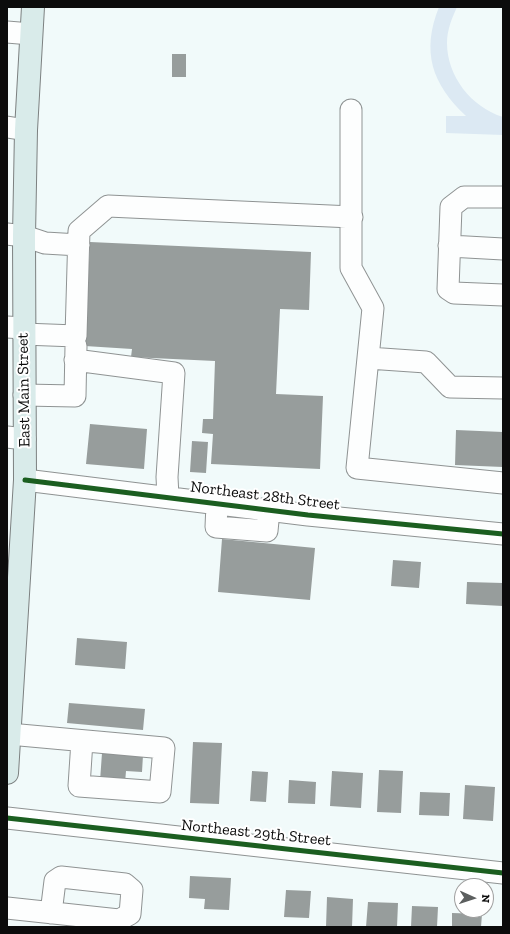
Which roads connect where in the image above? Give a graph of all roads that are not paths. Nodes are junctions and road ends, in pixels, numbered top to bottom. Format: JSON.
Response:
{"nodes":[{"id":1,"x":33,"y":7,"type":"edge"},
{"id":2,"x":7,"y":32,"type":"edge"},
{"id":3,"x":31,"y":34,"type":"junction"},
{"id":4,"x":351,"y":110,"type":"dead end"},
{"id":5,"x":17,"y":128,"type":"edge"},
{"id":6,"x":503,"y":197,"type":"edge"},
{"id":7,"x":352,"y":217,"type":"junction"},
{"id":8,"x":15,"y":235,"type":"edge"},
{"id":9,"x":79,"y":245,"type":"junction"},
{"id":10,"x":449,"y":246,"type":"junction"},
{"id":11,"x":503,"y":249,"type":"edge"},
{"id":12,"x":503,"y":295,"type":"edge"},
{"id":13,"x":18,"y":330,"type":"edge"},
{"id":14,"x":76,"y":336,"type":"junction"},
{"id":15,"x":368,"y":358,"type":"junction"},
{"id":16,"x":75,"y":360,"type":"junction"},
{"id":17,"x":503,"y":388,"type":"edge"},
{"id":18,"x":24,"y":394,"type":"junction"},
{"id":19,"x":16,"y":438,"type":"edge"},
{"id":20,"x":25,"y":480,"type":"junction"},
{"id":21,"x":503,"y":483,"type":"edge"},
{"id":22,"x":168,"y":498,"type":"junction"},
{"id":23,"x":503,"y":534,"type":"edge"},
{"id":24,"x":9,"y":734,"type":"junction"},
{"id":25,"x":82,"y":741,"type":"dead end"},
{"id":26,"x":7,"y":773,"type":"edge"},
{"id":27,"x":7,"y":818,"type":"edge"},
{"id":28,"x":503,"y":873,"type":"edge"},
{"id":29,"x":7,"y":908,"type":"edge"},
{"id":30,"x":51,"y":913,"type":"dead end"}],
"edges":[{"from":1,"to":3,"type":"main road","name":"East Main Street"},
{"from":2,"to":3,"type":"street"},
{"from":3,"to":5,"type":"main road","name":"East Main Street"},
{"from":4,"to":7,"type":"street"},
{"from":5,"to":8,"type":"main road","name":"East Main Street"},
{"from":6,"to":10,"type":"street"},
{"from":7,"to":9,"type":"street"},
{"from":7,"to":15,"type":"street"},
{"from":8,"to":9,"type":"street"},
{"from":8,"to":13,"type":"main road","name":"East Main Street"},
{"from":9,"to":14,"type":"street"},
{"from":10,"to":11,"type":"street"},
{"from":10,"to":12,"type":"street"},
{"from":13,"to":14,"type":"street"},
{"from":13,"to":18,"type":"main road","name":"East Main Street"},
{"from":14,"to":16,"type":"street"},
{"from":15,"to":17,"type":"street"},
{"from":15,"to":21,"type":"street"},
{"from":16,"to":18,"type":"street"},
{"from":16,"to":22,"type":"street"},
{"from":18,"to":19,"type":"main road","name":"East Main Street"},
{"from":19,"to":20,"type":"main road","name":"East Main Street"},
{"from":20,"to":22,"type":"street","name":"Northeast 28th Street"},
{"from":20,"to":24,"type":"main road","name":"East Main Street"},
{"from":22,"to":23,"type":"street","name":"Northeast 28th Street"},
{"from":24,"to":25,"type":"street"},
{"from":24,"to":26,"type":"main road","name":"East Main Street"},
{"from":27,"to":28,"type":"street","name":"Northeast 29th Street"},
{"from":29,"to":30,"type":"street"}]}
